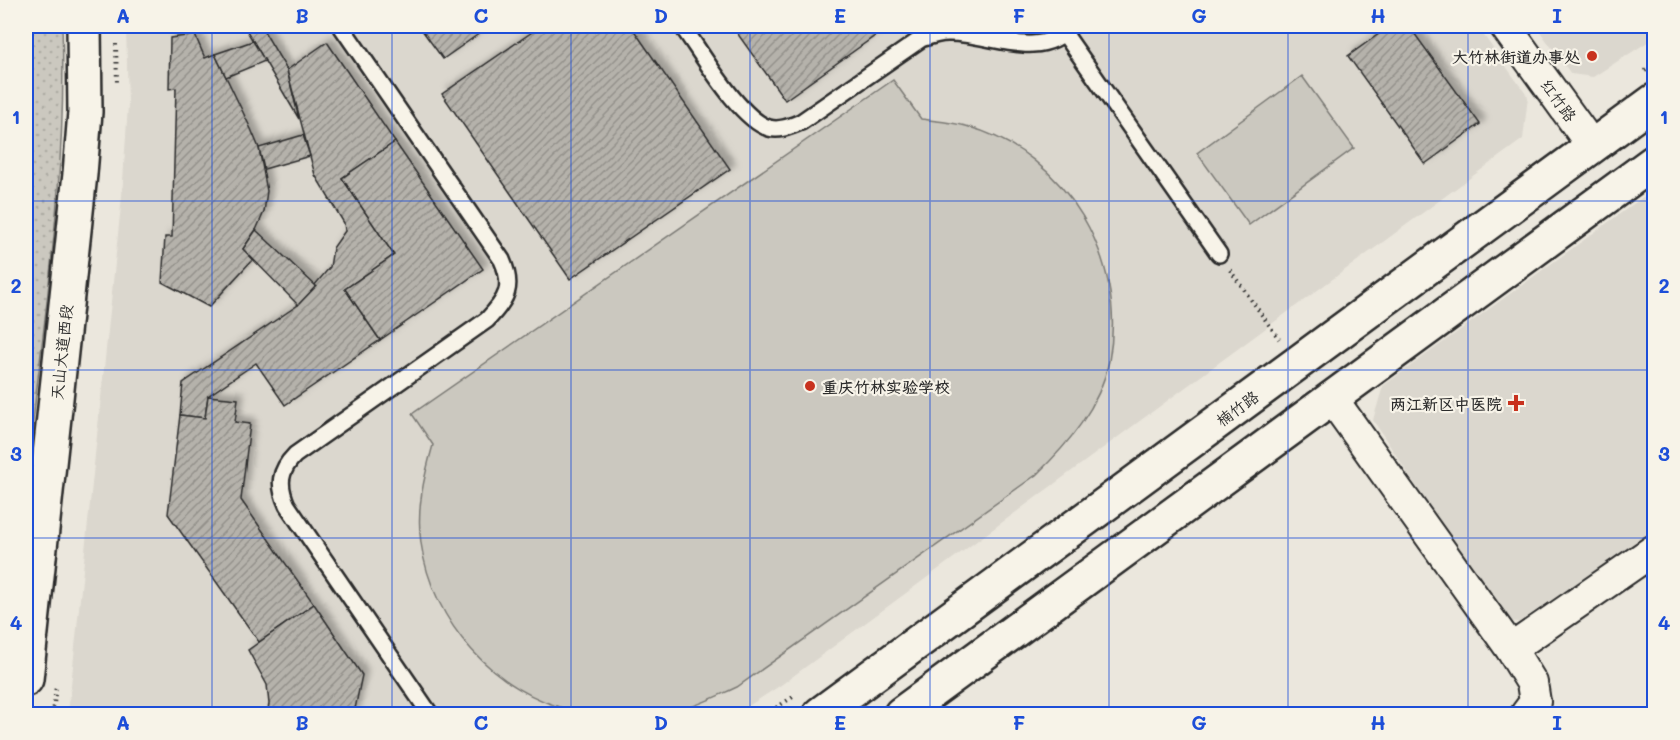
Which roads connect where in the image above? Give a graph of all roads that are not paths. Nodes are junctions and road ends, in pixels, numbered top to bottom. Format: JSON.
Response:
{"nodes":[{"id":1,"x":84,"y":26,"type":"edge"},
{"id":2,"x":341,"y":26,"type":"edge"},
{"id":3,"x":682,"y":26,"type":"edge"},
{"id":4,"x":1505,"y":26,"type":"edge"},
{"id":5,"x":1068,"y":29,"type":"edge"},
{"id":6,"x":1654,"y":101,"type":"edge"},
{"id":7,"x":1592,"y":146,"type":"junction"},
{"id":8,"x":1654,"y":162,"type":"edge"},
{"id":9,"x":1219,"y":254,"type":"road end"},
{"id":10,"x":1331,"y":396,"type":"junction"},
{"id":11,"x":1654,"y":550,"type":"edge"},
{"id":12,"x":1511,"y":648,"type":"junction"},
{"id":13,"x":26,"y":679,"type":"edge"},
{"id":14,"x":430,"y":714,"type":"edge"},
{"id":15,"x":820,"y":714,"type":"edge"},
{"id":16,"x":901,"y":714,"type":"edge"},
{"id":17,"x":1526,"y":714,"type":"edge"}],
"edges":[{"from":1,"to":13,"type":"main road","name":"天山大道西段"},
{"from":2,"to":14,"type":"lane"},
{"from":3,"to":5,"type":"lane"},
{"from":4,"to":7,"type":"street","name":"红竹路"},
{"from":5,"to":9,"type":"lane"},
{"from":6,"to":7,"type":"main road","name":"楠竹路"},
{"from":7,"to":15,"type":"main road","name":"楠竹路"},
{"from":8,"to":10,"type":"main road"},
{"from":10,"to":12,"type":"street"},
{"from":10,"to":16,"type":"main road"},
{"from":11,"to":12,"type":"street"},
{"from":12,"to":17,"type":"street"}]}
